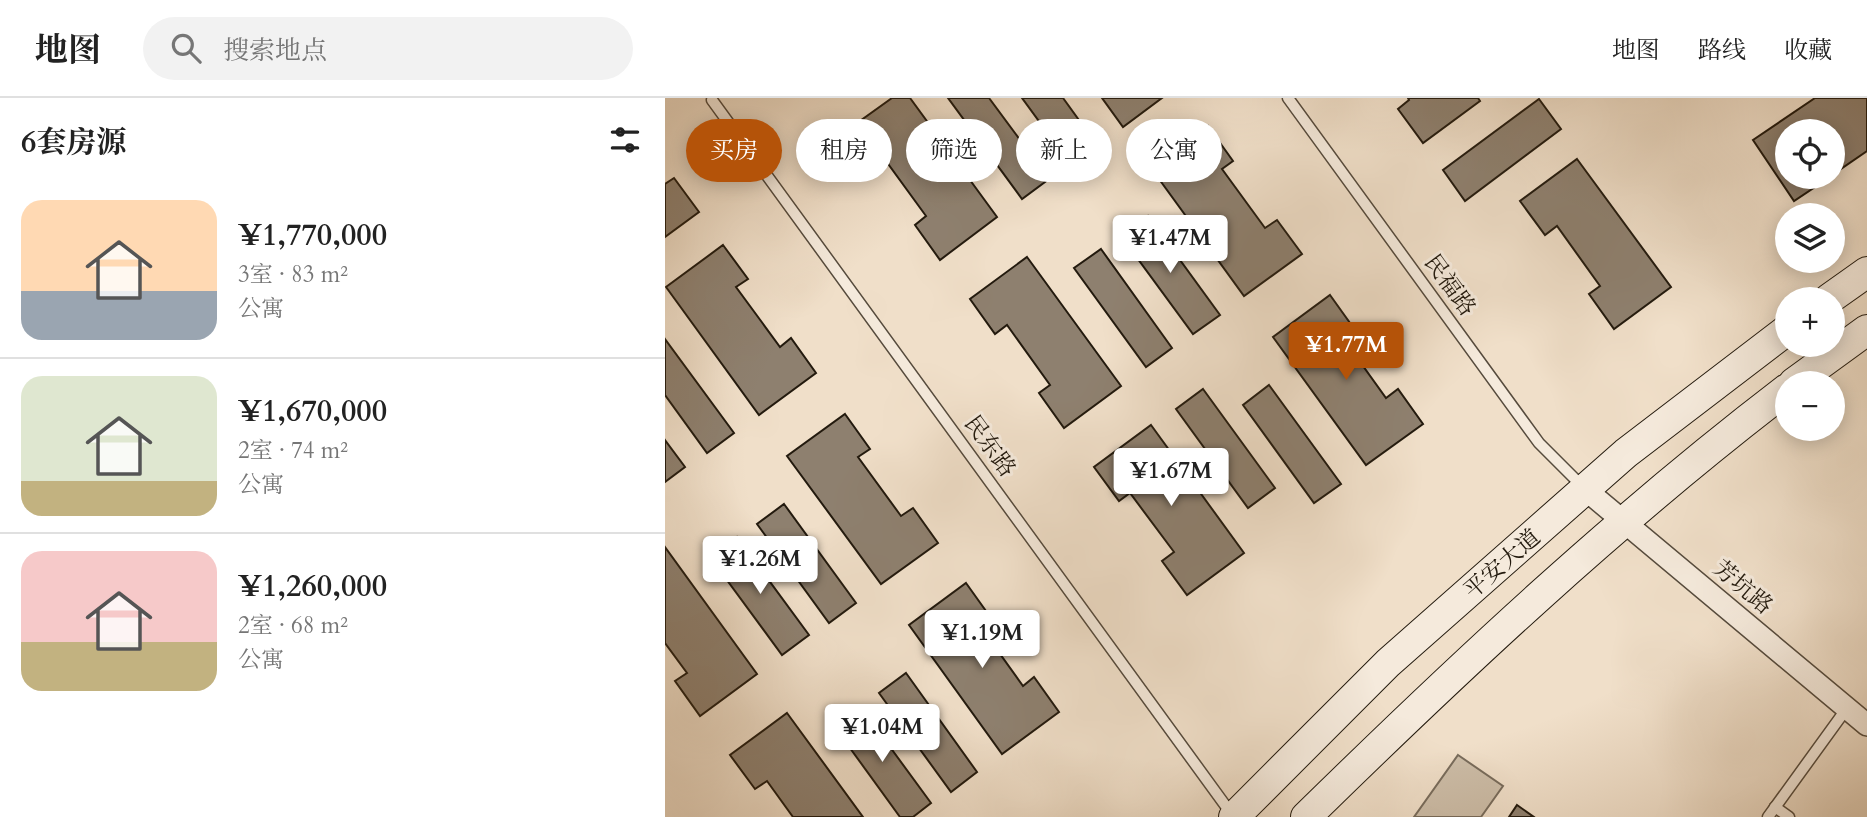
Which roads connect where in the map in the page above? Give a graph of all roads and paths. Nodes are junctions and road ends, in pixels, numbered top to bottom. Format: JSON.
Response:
{"nodes":[{"id":1,"x":1288,"y":98,"type":"edge"},
{"id":2,"x":712,"y":100,"type":"edge"},
{"id":3,"x":1867,"y":272,"type":"edge"},
{"id":4,"x":1845,"y":288,"type":"edge"},
{"id":5,"x":1867,"y":330,"type":"edge"},
{"id":6,"x":1775,"y":339,"type":"edge"},
{"id":7,"x":1811,"y":371,"type":"edge"},
{"id":8,"x":1775,"y":398,"type":"edge"},
{"id":9,"x":1586,"y":490,"type":"junction"},
{"id":10,"x":1625,"y":523,"type":"junction"},
{"id":11,"x":1847,"y":708,"type":"junction"},
{"id":12,"x":1867,"y":725,"type":"edge"},
{"id":13,"x":1775,"y":807,"type":"junction"},
{"id":14,"x":1234,"y":817,"type":"edge"},
{"id":15,"x":1306,"y":817,"type":"edge"},
{"id":16,"x":1767,"y":817,"type":"edge"},
{"id":17,"x":1789,"y":817,"type":"edge"}],
"edges":[{"from":1,"to":9,"type":"lane","name":"民福路"},
{"from":2,"to":14,"type":"lane","name":"民东路"},
{"from":3,"to":4,"type":"main road"},
{"from":5,"to":7,"type":"main road"},
{"from":6,"to":9,"type":"main road","name":"平安大道"},
{"from":8,"to":10,"type":"main road"},
{"from":9,"to":10,"type":"street","name":"芳坑路"},
{"from":9,"to":14,"type":"main road","name":"平安大道"},
{"from":10,"to":11,"type":"street","name":"芳坑路"},
{"from":10,"to":15,"type":"main road"},
{"from":11,"to":12,"type":"street","name":"芳坑路"},
{"from":11,"to":13,"type":"lane"},
{"from":13,"to":16,"type":"lane"},
{"from":13,"to":17,"type":"lane"}]}
